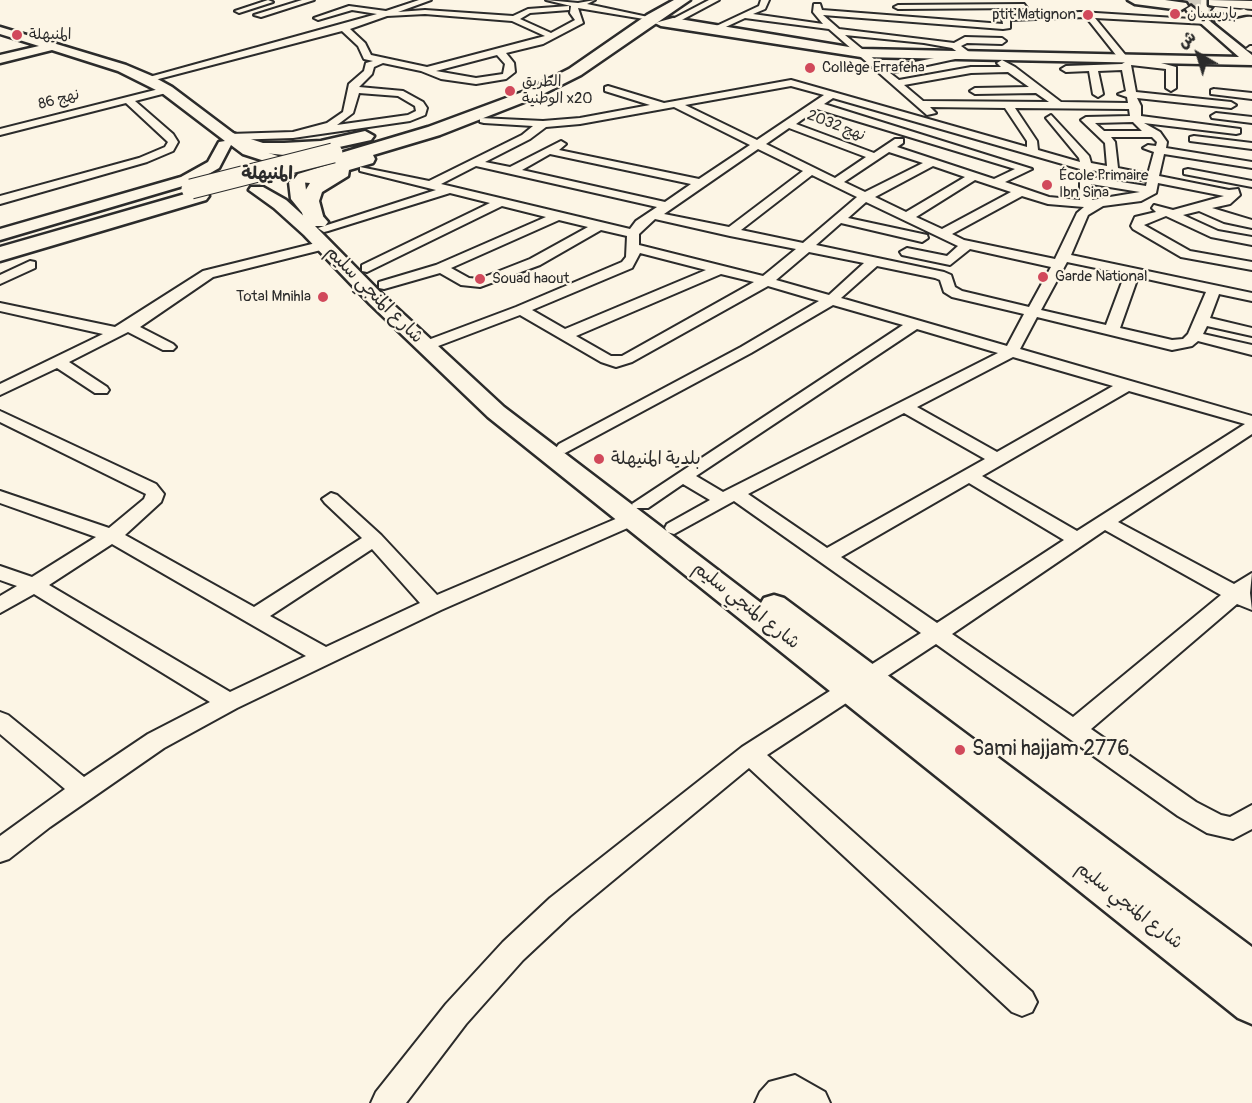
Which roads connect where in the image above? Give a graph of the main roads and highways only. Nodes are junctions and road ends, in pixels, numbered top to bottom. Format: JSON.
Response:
{"nodes":[{"id":1,"x":671,"y":0,"type":"edge"},
{"id":2,"x":684,"y":0,"type":"edge"},
{"id":3,"x":1135,"y":0,"type":"edge"},
{"id":4,"x":1148,"y":0,"type":"edge"},
{"id":5,"x":1165,"y":2,"type":"dead end"},
{"id":6,"x":1185,"y":5,"type":"edge"},
{"id":7,"x":1211,"y":7,"type":"edge"},
{"id":8,"x":1250,"y":9,"type":"edge"},
{"id":9,"x":636,"y":16,"type":"junction"},
{"id":10,"x":671,"y":23,"type":"joint"},
{"id":11,"x":0,"y":30,"type":"edge"},
{"id":12,"x":51,"y":46,"type":"junction"},
{"id":13,"x":1251,"y":55,"type":"edge"},
{"id":14,"x":0,"y":59,"type":"edge"},
{"id":15,"x":575,"y":72,"type":"junction"},
{"id":16,"x":553,"y":74,"type":"junction"},
{"id":17,"x":419,"y":123,"type":"junction"},
{"id":18,"x":434,"y":138,"type":"junction"},
{"id":19,"x":229,"y":140,"type":"junction"},
{"id":20,"x":337,"y":156,"type":"junction"},
{"id":21,"x":290,"y":170,"type":"junction"},
{"id":22,"x":234,"y":171,"type":"junction"},
{"id":23,"x":257,"y":190,"type":"junction"},
{"id":24,"x":195,"y":193,"type":"junction"},
{"id":25,"x":320,"y":230,"type":"junction"},
{"id":26,"x":0,"y":235,"type":"edge"},
{"id":27,"x":0,"y":243,"type":"edge"},
{"id":28,"x":0,"y":254,"type":"edge"},
{"id":29,"x":433,"y":344,"type":"junction"},
{"id":30,"x":637,"y":511,"type":"junction"},
{"id":31,"x":860,"y":682,"type":"junction"},
{"id":32,"x":1252,"y":971,"type":"edge"},
{"id":33,"x":1252,"y":1004,"type":"edge"}],
"edges":[{"from":1,"to":9,"type":"highway"},
{"from":2,"to":9,"type":"highway"},
{"from":3,"to":6,"type":"highway"},
{"from":4,"to":5,"type":"highway"},
{"from":6,"to":7,"type":"main road"},
{"from":7,"to":8,"type":"highway"},
{"from":7,"to":13,"type":"main road"},
{"from":9,"to":10,"type":"highway"},
{"from":9,"to":15,"type":"highway"},
{"from":9,"to":16,"type":"highway"},
{"from":10,"to":13,"type":"main road"},
{"from":11,"to":12,"type":"main road"},
{"from":12,"to":14,"type":"main road"},
{"from":12,"to":19,"type":"main road"},
{"from":15,"to":18,"type":"highway"},
{"from":15,"to":20,"type":"highway"},
{"from":16,"to":17,"type":"highway"},
{"from":16,"to":20,"type":"highway"},
{"from":17,"to":19,"type":"highway"},
{"from":17,"to":21,"type":"highway"},
{"from":18,"to":21,"type":"highway"},
{"from":18,"to":25,"type":"highway"},
{"from":19,"to":21,"type":"main road"},
{"from":19,"to":22,"type":"main road"},
{"from":19,"to":26,"type":"main road"},
{"from":20,"to":24,"type":"highway"},
{"from":21,"to":22,"type":"main road"},
{"from":21,"to":23,"type":"main road"},
{"from":21,"to":25,"type":"main road","name":"شارع المنجي سليم"},
{"from":22,"to":23,"type":"main road","name":"شارع المنجي سليم"},
{"from":23,"to":25,"type":"main road","name":"شارع المنجي سليم"},
{"from":24,"to":27,"type":"highway"},
{"from":24,"to":28,"type":"highway"},
{"from":25,"to":29,"type":"main road","name":"شارع المنجي سليم"},
{"from":25,"to":29,"type":"main road","name":"شارع المنجي سليم"},
{"from":29,"to":30,"type":"main road","name":"شارع المنجي سليم"},
{"from":29,"to":30,"type":"main road","name":"شارع المنجي سليم"},
{"from":30,"to":31,"type":"main road","name":"شارع المنجي سليم"},
{"from":30,"to":31,"type":"main road","name":"شارع المنجي سليم"},
{"from":31,"to":32,"type":"main road","name":"شارع المنجي سليم"},
{"from":31,"to":33,"type":"main road","name":"شارع المنجي سليم"}]}
